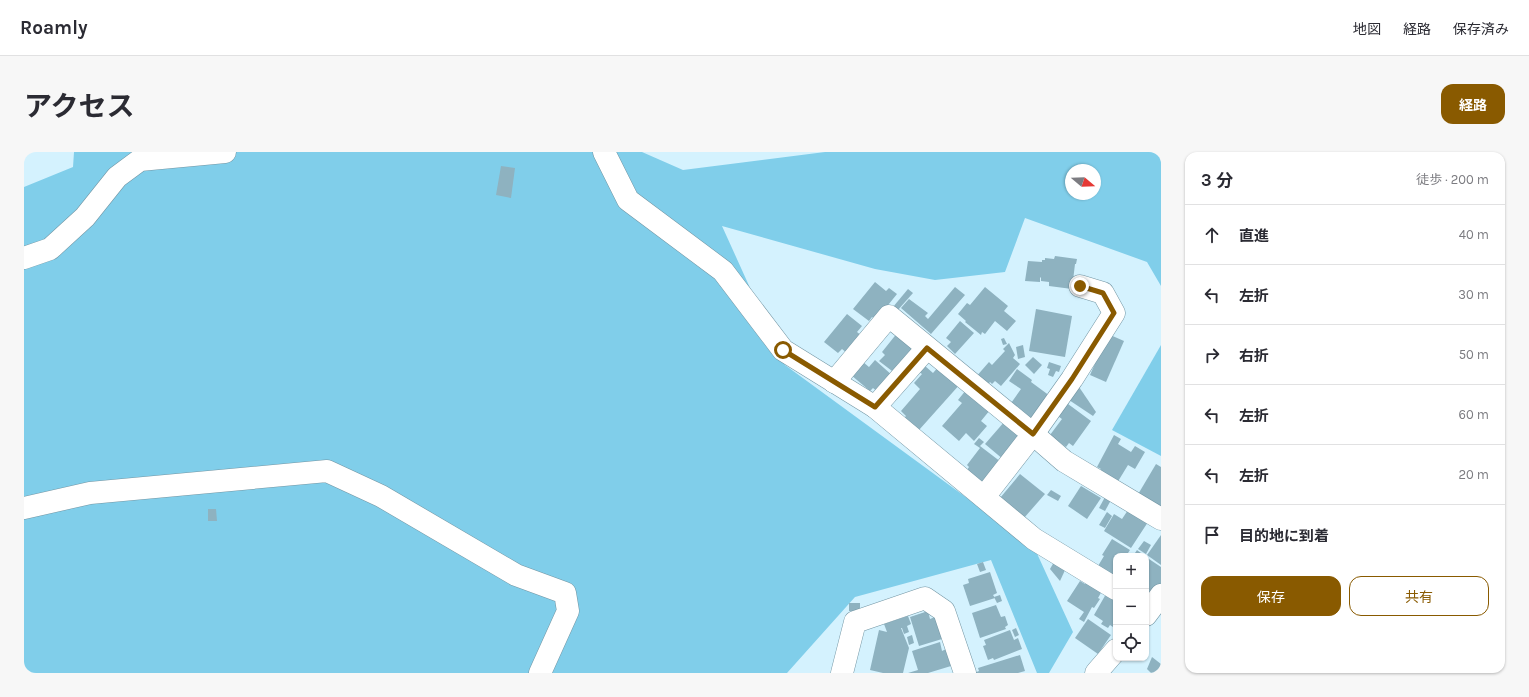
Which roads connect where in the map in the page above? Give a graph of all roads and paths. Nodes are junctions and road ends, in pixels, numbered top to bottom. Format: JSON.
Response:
{"nodes":[{"id":1,"x":225,"y":152,"type":"edge"},
{"id":2,"x":604,"y":152,"type":"edge"},
{"id":3,"x":24,"y":258,"type":"edge"},
{"id":4,"x":1080,"y":286,"type":"dead end"},
{"id":5,"x":927,"y":348,"type":"junction"},
{"id":6,"x":834,"y":382,"type":"junction"},
{"id":7,"x":875,"y":407,"type":"junction"},
{"id":8,"x":1033,"y":434,"type":"junction"},
{"id":9,"x":984,"y":497,"type":"junction"},
{"id":10,"x":24,"y":508,"type":"edge"},
{"id":11,"x":1161,"y":519,"type":"edge"},
{"id":12,"x":1113,"y":587,"type":"edge"},
{"id":13,"x":1113,"y":653,"type":"edge"},
{"id":14,"x":540,"y":673,"type":"edge"},
{"id":15,"x":842,"y":673,"type":"edge"},
{"id":16,"x":965,"y":673,"type":"edge"},
{"id":17,"x":1096,"y":673,"type":"edge"}],
"edges":[{"from":1,"to":3,"type":"street"},
{"from":2,"to":6,"type":"street"},
{"from":4,"to":8,"type":"street"},
{"from":5,"to":6,"type":"street"},
{"from":5,"to":7,"type":"street"},
{"from":5,"to":8,"type":"street"},
{"from":6,"to":7,"type":"street"},
{"from":7,"to":9,"type":"street"},
{"from":8,"to":9,"type":"street"},
{"from":8,"to":11,"type":"street"},
{"from":9,"to":12,"type":"street"},
{"from":10,"to":14,"type":"street"},
{"from":13,"to":17,"type":"street"},
{"from":15,"to":16,"type":"street"}]}
